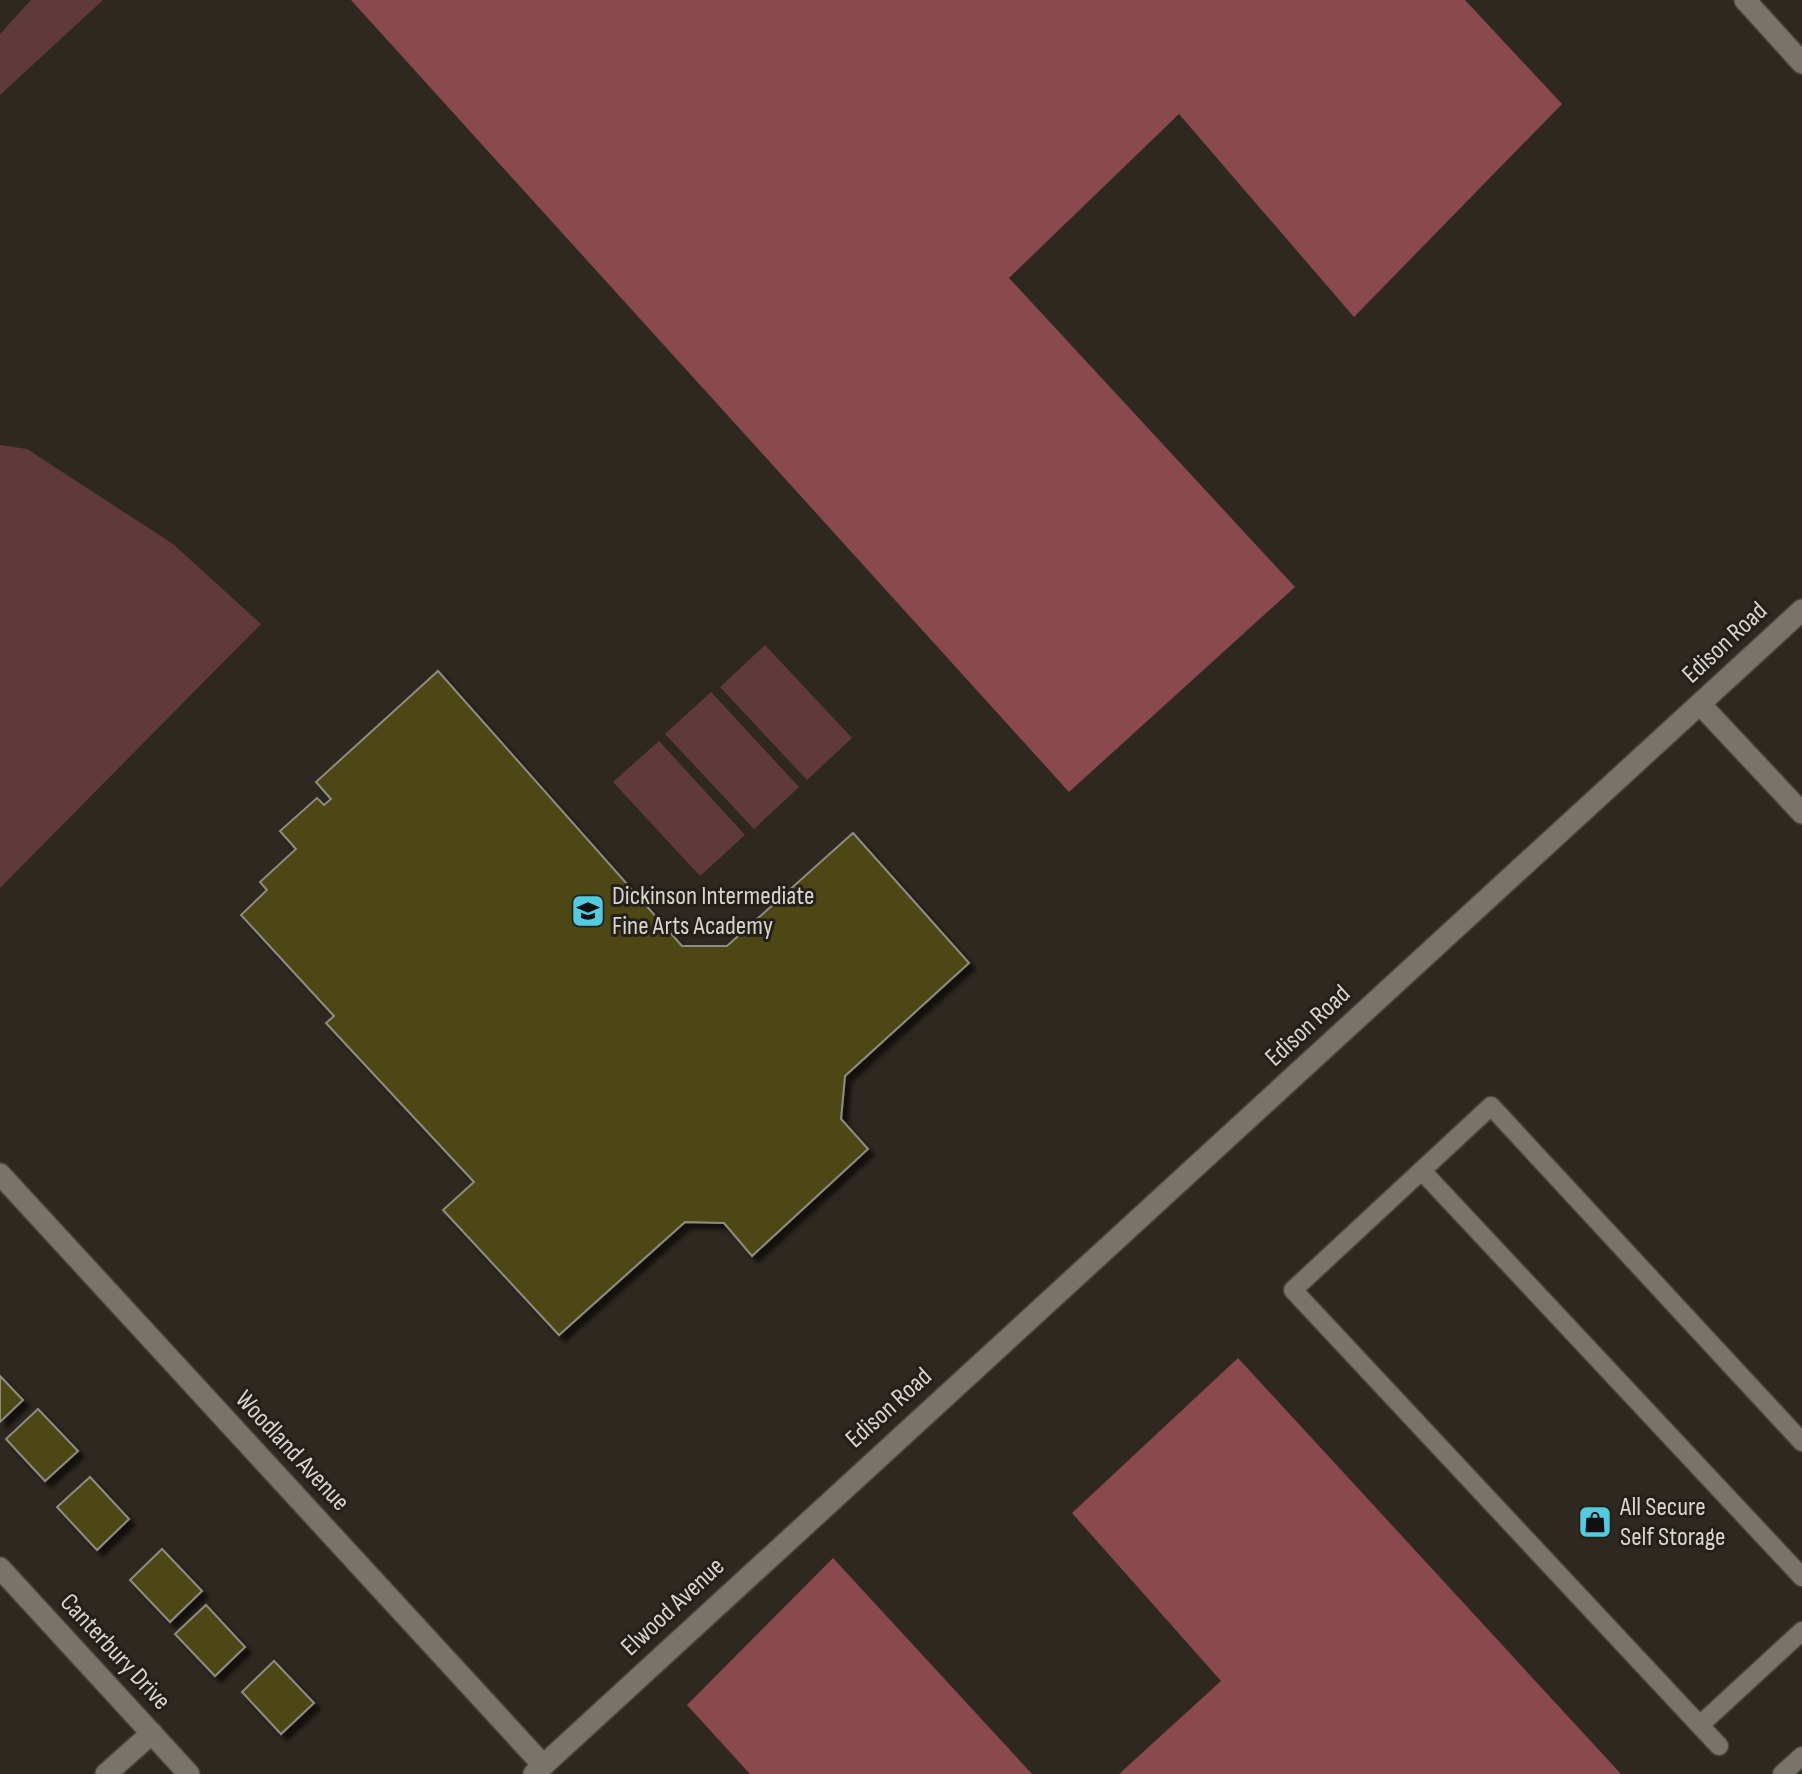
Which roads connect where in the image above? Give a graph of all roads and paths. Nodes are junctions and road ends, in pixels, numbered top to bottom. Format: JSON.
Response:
{"nodes":[{"id":1,"x":1745,"y":0,"type":"edge"},
{"id":2,"x":1802,"y":63,"type":"edge"},
{"id":3,"x":1802,"y":610,"type":"edge"},
{"id":4,"x":1700,"y":704,"type":"junction"},
{"id":5,"x":1802,"y":813,"type":"edge"},
{"id":6,"x":1422,"y":1171,"type":"junction"},
{"id":7,"x":0,"y":1174,"type":"edge"},
{"id":8,"x":1802,"y":1441,"type":"edge"},
{"id":9,"x":850,"y":1482,"type":"joint"},
{"id":10,"x":0,"y":1568,"type":"edge"},
{"id":11,"x":1802,"y":1577,"type":"edge"},
{"id":12,"x":1802,"y":1631,"type":"edge"},
{"id":13,"x":1700,"y":1725,"type":"junction"},
{"id":14,"x":152,"y":1733,"type":"junction"},
{"id":15,"x":1719,"y":1745,"type":"dead end"},
{"id":16,"x":1802,"y":1756,"type":"edge"},
{"id":17,"x":538,"y":1770,"type":"edge"},
{"id":18,"x":106,"y":1774,"type":"edge"},
{"id":19,"x":189,"y":1774,"type":"edge"},
{"id":20,"x":1782,"y":1774,"type":"edge"}],
"edges":[{"from":1,"to":2,"type":"street"},
{"from":3,"to":4,"type":"street","name":"Edison Road"},
{"from":4,"to":5,"type":"street"},
{"from":4,"to":9,"type":"street","name":"Edison Road"},
{"from":6,"to":8,"type":"lane"},
{"from":6,"to":11,"type":"lane"},
{"from":6,"to":13,"type":"lane"},
{"from":7,"to":17,"type":"street","name":"Woodland Avenue"},
{"from":9,"to":17,"type":"street","name":"Elwood Avenue"},
{"from":10,"to":14,"type":"street","name":"Canterbury Drive"},
{"from":12,"to":13,"type":"lane"},
{"from":13,"to":15,"type":"lane"},
{"from":14,"to":18,"type":"street"},
{"from":14,"to":19,"type":"street","name":"Canterbury Drive"},
{"from":16,"to":20,"type":"lane"}]}
